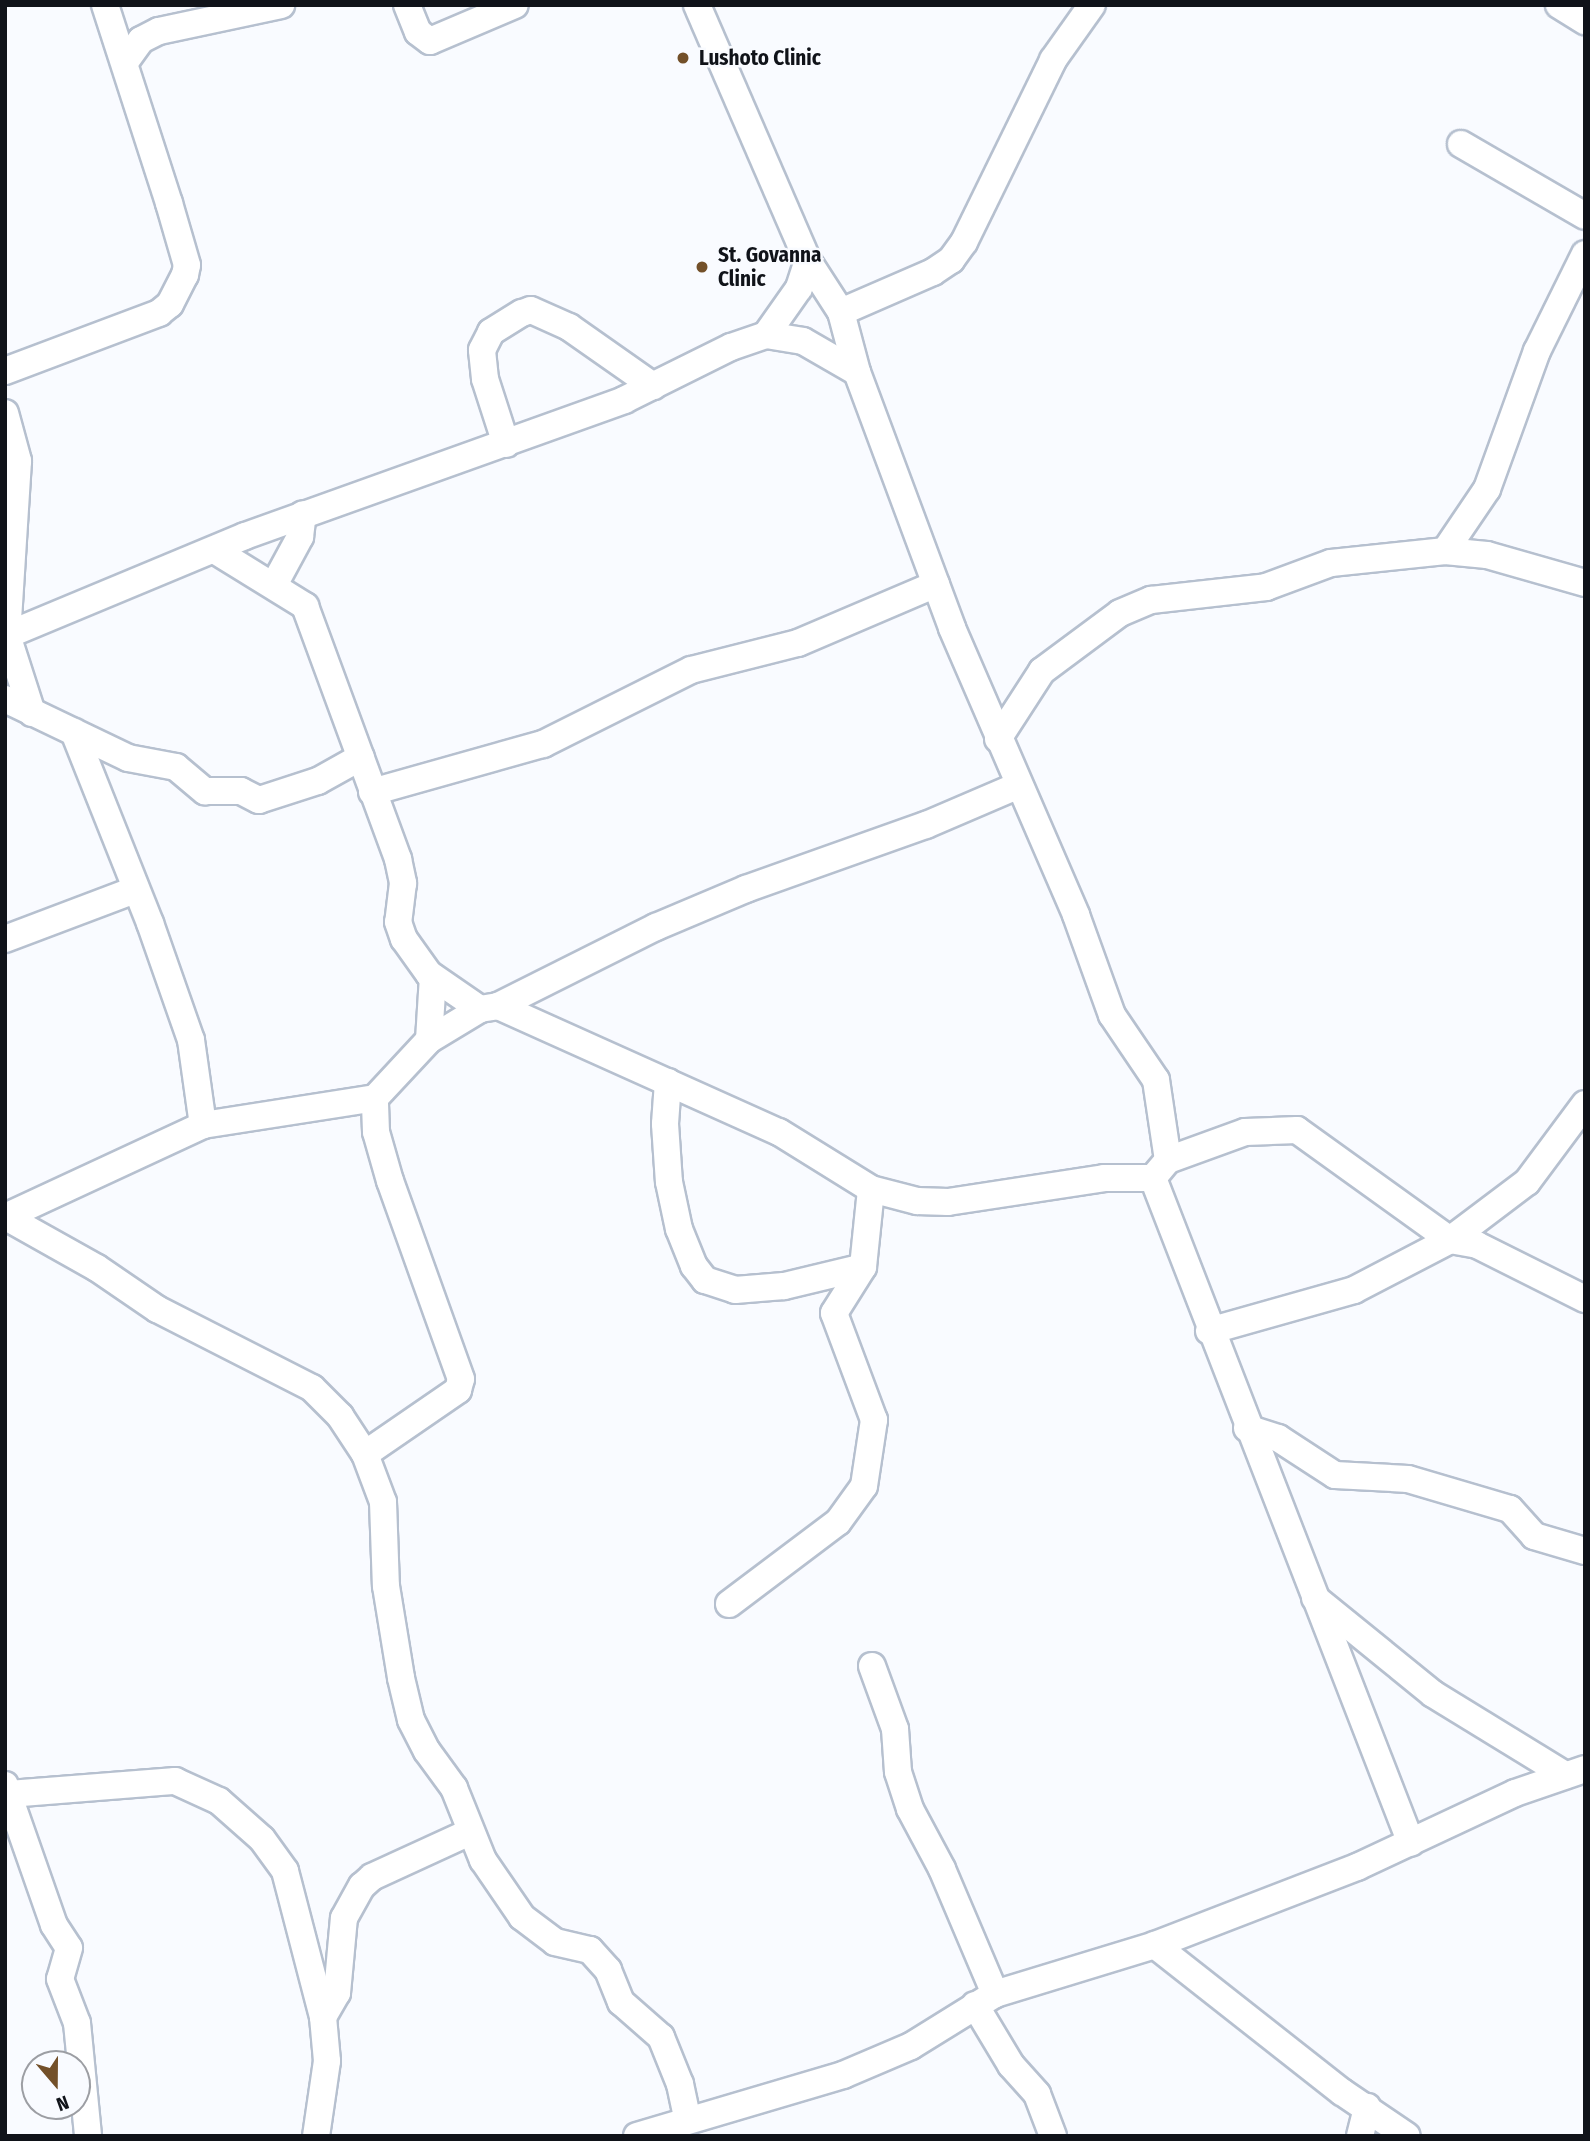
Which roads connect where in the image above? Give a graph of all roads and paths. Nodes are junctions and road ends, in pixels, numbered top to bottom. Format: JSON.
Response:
{"nodes":[{"id":1,"x":105,"y":5,"type":"edge"},
{"id":2,"x":281,"y":5,"type":"edge"},
{"id":3,"x":407,"y":5,"type":"edge"},
{"id":4,"x":515,"y":5,"type":"edge"},
{"id":5,"x":697,"y":5,"type":"edge"},
{"id":6,"x":1092,"y":5,"type":"edge"},
{"id":7,"x":1559,"y":5,"type":"edge"},
{"id":8,"x":1585,"y":21,"type":"edge"},
{"id":9,"x":125,"y":62,"type":"junction"},
{"id":10,"x":1461,"y":144,"type":"dead end"},
{"id":11,"x":1585,"y":216,"type":"edge"},
{"id":12,"x":1585,"y":254,"type":"edge"},
{"id":13,"x":808,"y":261,"type":"junction"},
{"id":14,"x":841,"y":312,"type":"junction"},
{"id":15,"x":766,"y":335,"type":"junction"},
{"id":16,"x":5,"y":370,"type":"edge"},
{"id":17,"x":856,"y":372,"type":"junction"},
{"id":18,"x":653,"y":386,"type":"junction"},
{"id":19,"x":5,"y":413,"type":"edge"},
{"id":20,"x":506,"y":444,"type":"junction"},
{"id":21,"x":303,"y":514,"type":"junction"},
{"id":22,"x":216,"y":551,"type":"junction"},
{"id":23,"x":1445,"y":551,"type":"junction"},
{"id":24,"x":936,"y":583,"type":"junction"},
{"id":25,"x":1585,"y":583,"type":"edge"},
{"id":26,"x":274,"y":585,"type":"junction"},
{"id":27,"x":6,"y":636,"type":"edge"},
{"id":28,"x":5,"y":699,"type":"edge"},
{"id":29,"x":32,"y":713,"type":"junction"},
{"id":30,"x":74,"y":732,"type":"junction"},
{"id":31,"x":998,"y":739,"type":"junction"},
{"id":32,"x":361,"y":757,"type":"junction"},
{"id":33,"x":1017,"y":786,"type":"junction"},
{"id":34,"x":372,"y":792,"type":"junction"},
{"id":35,"x":135,"y":890,"type":"junction"},
{"id":36,"x":5,"y":939,"type":"edge"},
{"id":37,"x":433,"y":977,"type":"junction"},
{"id":38,"x":489,"y":1008,"type":"junction"},
{"id":39,"x":429,"y":1040,"type":"junction"},
{"id":40,"x":668,"y":1082,"type":"junction"},
{"id":41,"x":375,"y":1098,"type":"junction"},
{"id":42,"x":1585,"y":1104,"type":"edge"},
{"id":43,"x":203,"y":1125,"type":"junction"},
{"id":44,"x":1161,"y":1169,"type":"junction"},
{"id":45,"x":871,"y":1189,"type":"junction"},
{"id":46,"x":6,"y":1217,"type":"edge"},
{"id":47,"x":1450,"y":1240,"type":"junction"},
{"id":48,"x":863,"y":1267,"type":"junction"},
{"id":49,"x":1585,"y":1298,"type":"edge"},
{"id":50,"x":1209,"y":1331,"type":"junction"},
{"id":51,"x":1247,"y":1428,"type":"junction"},
{"id":52,"x":365,"y":1454,"type":"junction"},
{"id":53,"x":1585,"y":1551,"type":"edge"},
{"id":54,"x":1315,"y":1598,"type":"junction"},
{"id":55,"x":729,"y":1604,"type":"dead end"},
{"id":56,"x":872,"y":1666,"type":"dead end"},
{"id":57,"x":1575,"y":1772,"type":"edge"},
{"id":58,"x":7,"y":1790,"type":"edge"},
{"id":59,"x":470,"y":1832,"type":"junction"},
{"id":60,"x":1411,"y":1843,"type":"junction"},
{"id":61,"x":1155,"y":1945,"type":"junction"},
{"id":62,"x":985,"y":1999,"type":"junction"},
{"id":63,"x":323,"y":2017,"type":"junction"},
{"id":64,"x":1367,"y":2106,"type":"junction"},
{"id":65,"x":687,"y":2118,"type":"junction"},
{"id":66,"x":88,"y":2136,"type":"edge"},
{"id":67,"x":316,"y":2136,"type":"edge"},
{"id":68,"x":637,"y":2136,"type":"edge"},
{"id":69,"x":1053,"y":2136,"type":"edge"},
{"id":70,"x":1360,"y":2136,"type":"edge"},
{"id":71,"x":1407,"y":2136,"type":"edge"}],
"edges":[{"from":1,"to":9,"type":"street"},
{"from":2,"to":9,"type":"street"},
{"from":3,"to":4,"type":"street"},
{"from":5,"to":13,"type":"street"},
{"from":6,"to":14,"type":"street"},
{"from":7,"to":8,"type":"street"},
{"from":9,"to":16,"type":"street"},
{"from":10,"to":11,"type":"street"},
{"from":12,"to":23,"type":"street"},
{"from":13,"to":14,"type":"street"},
{"from":13,"to":15,"type":"street"},
{"from":14,"to":17,"type":"street"},
{"from":15,"to":17,"type":"street"},
{"from":15,"to":18,"type":"street"},
{"from":17,"to":24,"type":"street"},
{"from":18,"to":20,"type":"street"},
{"from":18,"to":20,"type":"street"},
{"from":19,"to":27,"type":"street"},
{"from":20,"to":21,"type":"street"},
{"from":21,"to":22,"type":"street"},
{"from":21,"to":26,"type":"street"},
{"from":22,"to":26,"type":"street"},
{"from":22,"to":27,"type":"street"},
{"from":23,"to":25,"type":"street"},
{"from":23,"to":31,"type":"street"},
{"from":24,"to":31,"type":"street"},
{"from":24,"to":34,"type":"street"},
{"from":26,"to":32,"type":"street"},
{"from":27,"to":29,"type":"street"},
{"from":28,"to":29,"type":"street"},
{"from":29,"to":30,"type":"street"},
{"from":30,"to":32,"type":"street"},
{"from":30,"to":35,"type":"street"},
{"from":31,"to":33,"type":"street"},
{"from":32,"to":34,"type":"street"},
{"from":33,"to":38,"type":"street"},
{"from":33,"to":44,"type":"street"},
{"from":34,"to":37,"type":"street"},
{"from":35,"to":36,"type":"street"},
{"from":35,"to":43,"type":"street"},
{"from":37,"to":38,"type":"street"},
{"from":37,"to":39,"type":"street"},
{"from":38,"to":39,"type":"street"},
{"from":38,"to":40,"type":"street"},
{"from":39,"to":41,"type":"street"},
{"from":40,"to":45,"type":"street"},
{"from":40,"to":48,"type":"street"},
{"from":41,"to":43,"type":"street"},
{"from":41,"to":52,"type":"street"},
{"from":42,"to":47,"type":"street"},
{"from":43,"to":46,"type":"street"},
{"from":44,"to":45,"type":"street"},
{"from":44,"to":47,"type":"street"},
{"from":44,"to":50,"type":"street"},
{"from":45,"to":48,"type":"street"},
{"from":46,"to":52,"type":"street"},
{"from":47,"to":49,"type":"street"},
{"from":47,"to":50,"type":"street"},
{"from":48,"to":55,"type":"street"},
{"from":50,"to":51,"type":"street"},
{"from":51,"to":53,"type":"street"},
{"from":51,"to":54,"type":"street"},
{"from":52,"to":59,"type":"street"},
{"from":54,"to":57,"type":"street"},
{"from":54,"to":60,"type":"street"},
{"from":56,"to":62,"type":"street"},
{"from":57,"to":60,"type":"street"},
{"from":58,"to":63,"type":"street"},
{"from":58,"to":66,"type":"street"},
{"from":59,"to":63,"type":"street"},
{"from":59,"to":65,"type":"street"},
{"from":60,"to":61,"type":"street"},
{"from":61,"to":62,"type":"street"},
{"from":61,"to":64,"type":"street"},
{"from":62,"to":65,"type":"street"},
{"from":62,"to":69,"type":"street"},
{"from":63,"to":67,"type":"street"},
{"from":64,"to":70,"type":"street"},
{"from":64,"to":71,"type":"street"},
{"from":65,"to":68,"type":"street"}]}
